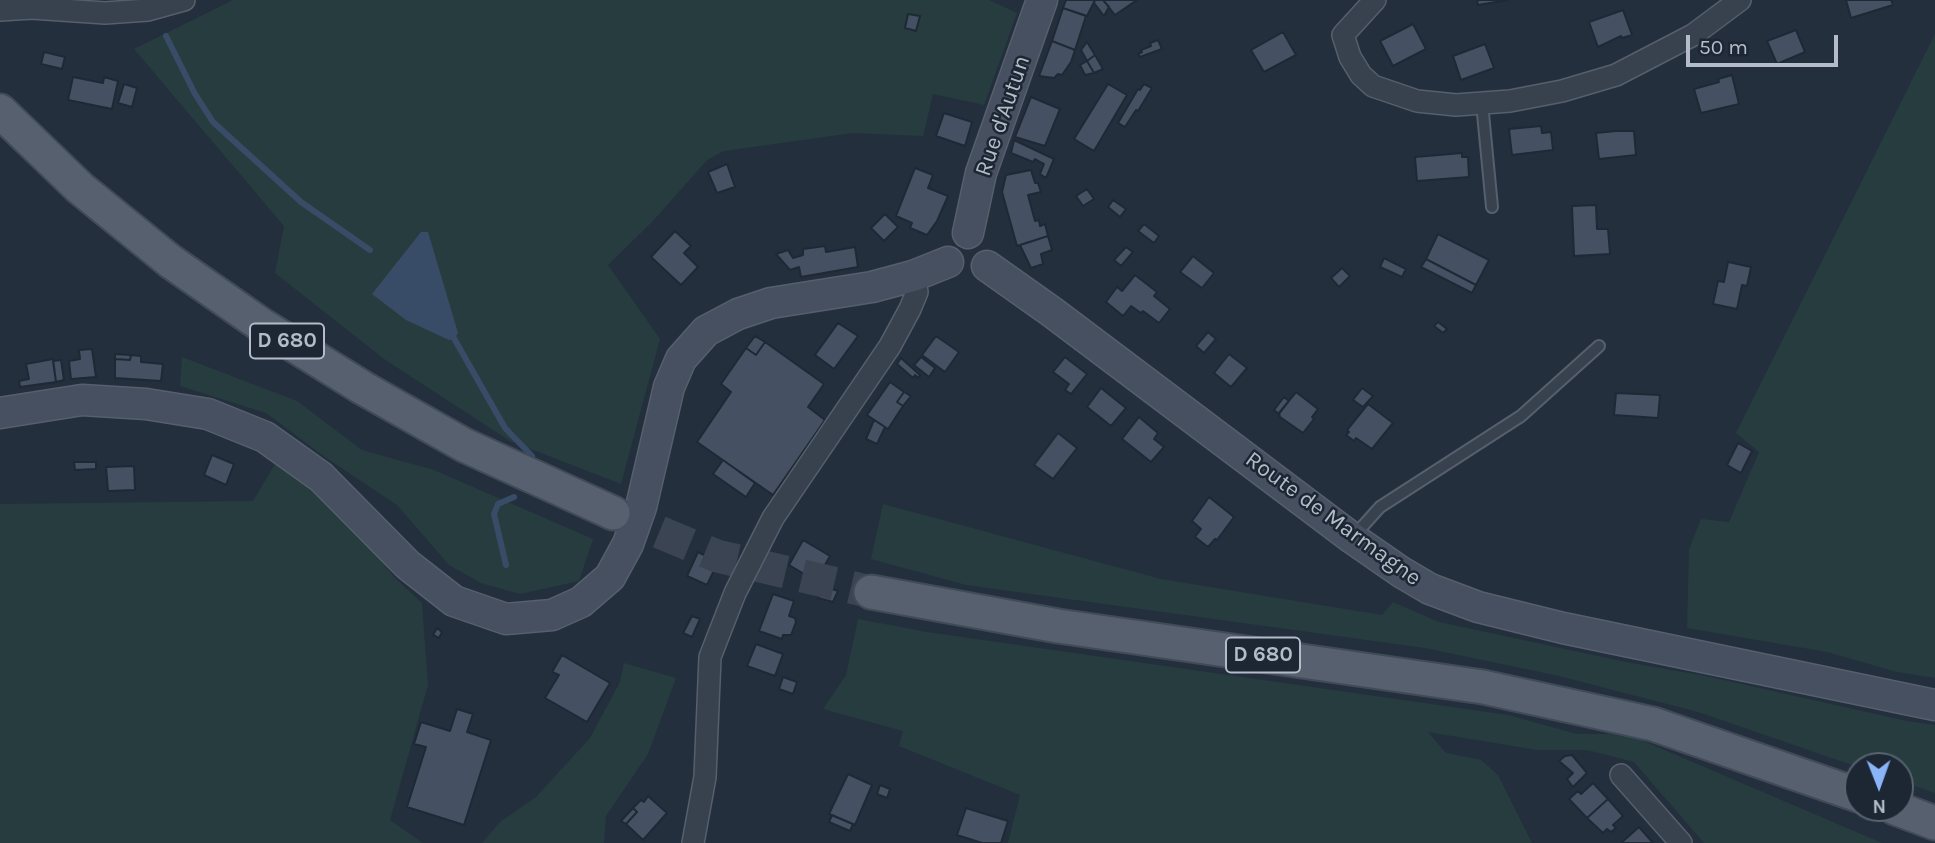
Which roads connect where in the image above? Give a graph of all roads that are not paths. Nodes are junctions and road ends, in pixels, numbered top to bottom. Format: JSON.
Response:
{"nodes":[{"id":1,"x":184,"y":0,"type":"edge"},
{"id":2,"x":1042,"y":0,"type":"edge"},
{"id":3,"x":1375,"y":0,"type":"edge"},
{"id":4,"x":1740,"y":0,"type":"edge"},
{"id":5,"x":0,"y":10,"type":"edge"},
{"id":6,"x":1482,"y":103,"type":"junction"},
{"id":7,"x":0,"y":111,"type":"edge"},
{"id":8,"x":1492,"y":207,"type":"dead end"},
{"id":9,"x":968,"y":233,"type":"junction"},
{"id":10,"x":948,"y":262,"type":"junction"},
{"id":11,"x":987,"y":266,"type":"junction"},
{"id":12,"x":913,"y":276,"type":"junction"},
{"id":13,"x":1598,"y":346,"type":"dead end"},
{"id":14,"x":0,"y":413,"type":"edge"},
{"id":15,"x":613,"y":513,"type":"tunnel mouth"},
{"id":16,"x":1352,"y":538,"type":"junction"},
{"id":17,"x":871,"y":592,"type":"tunnel mouth"},
{"id":18,"x":1935,"y":705,"type":"edge"},
{"id":19,"x":1622,"y":775,"type":"dead end"},
{"id":20,"x":1844,"y":789,"type":"edge"},
{"id":21,"x":1914,"y":815,"type":"edge"},
{"id":22,"x":1935,"y":822,"type":"edge"},
{"id":23,"x":693,"y":843,"type":"edge"},
{"id":24,"x":1681,"y":843,"type":"edge"}],
"edges":[{"from":1,"to":5,"type":"street"},
{"from":2,"to":9,"type":"main road","name":"Rue d'Autun"},
{"from":3,"to":6,"type":"street"},
{"from":4,"to":6,"type":"street"},
{"from":6,"to":8,"type":"lane"},
{"from":7,"to":15,"type":"main road","number":"D 680"},
{"from":9,"to":10,"type":"main road"},
{"from":9,"to":11,"type":"main road"},
{"from":10,"to":11,"type":"main road"},
{"from":10,"to":12,"type":"main road"},
{"from":11,"to":16,"type":"main road","name":"Route de Marmagne"},
{"from":12,"to":14,"type":"main road"},
{"from":12,"to":23,"type":"street"},
{"from":13,"to":16,"type":"lane"},
{"from":16,"to":18,"type":"main road","name":"Route de Marmagne"},
{"from":17,"to":20,"type":"main road","number":"D 680"},
{"from":19,"to":24,"type":"street"},
{"from":21,"to":22,"type":"main road"}]}
